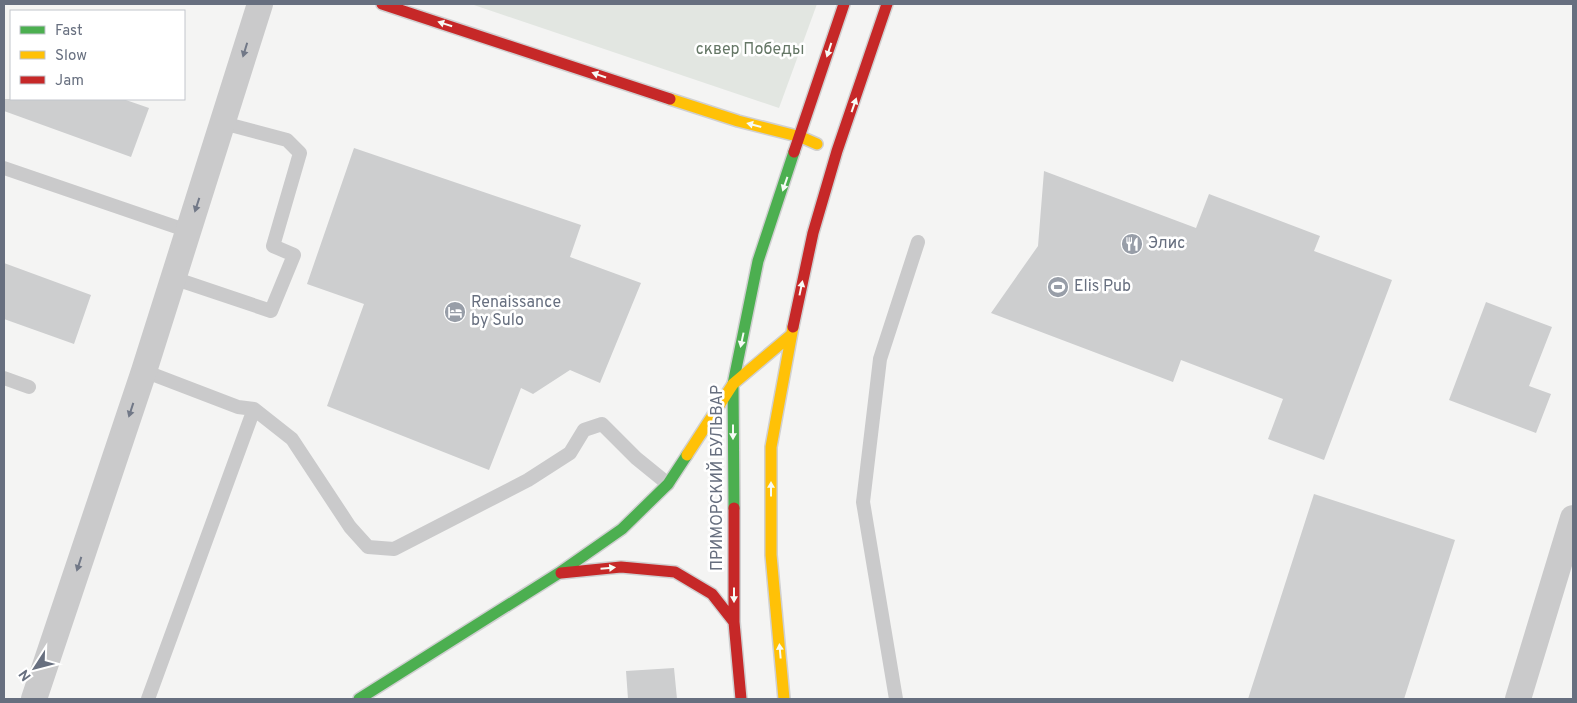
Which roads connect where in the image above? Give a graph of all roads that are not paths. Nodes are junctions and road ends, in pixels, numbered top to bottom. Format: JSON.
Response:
{"nodes":[{"id":1,"x":260,"y":4,"type":"edge"},
{"id":2,"x":382,"y":4,"type":"edge"},
{"id":3,"x":844,"y":4,"type":"edge"},
{"id":4,"x":887,"y":4,"type":"edge"},
{"id":5,"x":223,"y":123,"type":"junction"},
{"id":6,"x":801,"y":138,"type":"junction"},
{"id":7,"x":837,"y":151,"type":"junction"},
{"id":8,"x":4,"y":168,"type":"edge"},
{"id":9,"x":188,"y":231,"type":"junction"},
{"id":10,"x":918,"y":242,"type":"dead end"},
{"id":11,"x":173,"y":278,"type":"junction"},
{"id":12,"x":791,"y":335,"type":"junction"},
{"id":13,"x":144,"y":371,"type":"junction"},
{"id":14,"x":4,"y":378,"type":"edge"},
{"id":15,"x":733,"y":384,"type":"junction"},
{"id":16,"x":29,"y":387,"type":"dead end"},
{"id":17,"x":254,"y":409,"type":"junction"},
{"id":18,"x":668,"y":484,"type":"junction"},
{"id":19,"x":1573,"y":518,"type":"edge"},
{"id":20,"x":559,"y":573,"type":"junction"},
{"id":21,"x":734,"y":622,"type":"junction"},
{"id":22,"x":34,"y":699,"type":"edge"},
{"id":23,"x":148,"y":699,"type":"edge"},
{"id":24,"x":359,"y":699,"type":"edge"},
{"id":25,"x":740,"y":699,"type":"edge"},
{"id":26,"x":784,"y":699,"type":"edge"},
{"id":27,"x":896,"y":699,"type":"edge"},
{"id":28,"x":1518,"y":699,"type":"edge"}],
"edges":[{"from":1,"to":5,"type":"street","one_way":true},
{"from":6,"to":2,"type":"street","one_way":true},
{"from":3,"to":6,"type":"street","name":"ПРИМОРСКИЙ БУЛЬВАР","one_way":true},
{"from":7,"to":4,"type":"street","one_way":true},
{"from":5,"to":9,"type":"street","one_way":true},
{"from":5,"to":11,"type":"lane"},
{"from":6,"to":7,"type":"street"},
{"from":6,"to":15,"type":"street","name":"ПРИМОРСКИЙ БУЛЬВАР","one_way":true},
{"from":12,"to":7,"type":"street","one_way":true},
{"from":8,"to":9,"type":"lane"},
{"from":9,"to":11,"type":"street"},
{"from":10,"to":27,"type":"lane"},
{"from":11,"to":13,"type":"street"},
{"from":12,"to":15,"type":"street"},
{"from":26,"to":12,"type":"street","one_way":true},
{"from":13,"to":17,"type":"lane"},
{"from":13,"to":22,"type":"street","one_way":true},
{"from":14,"to":16,"type":"lane"},
{"from":15,"to":18,"type":"street"},
{"from":15,"to":21,"type":"street","name":"ПРИМОРСКИЙ БУЛЬВАР","one_way":true},
{"from":17,"to":18,"type":"lane"},
{"from":17,"to":23,"type":"lane"},
{"from":18,"to":20,"type":"street"},
{"from":19,"to":28,"type":"street"},
{"from":20,"to":21,"type":"street","one_way":true},
{"from":20,"to":24,"type":"street"},
{"from":21,"to":25,"type":"street","name":"ПРИМОРСКИЙ БУЛЬВАР"}]}
